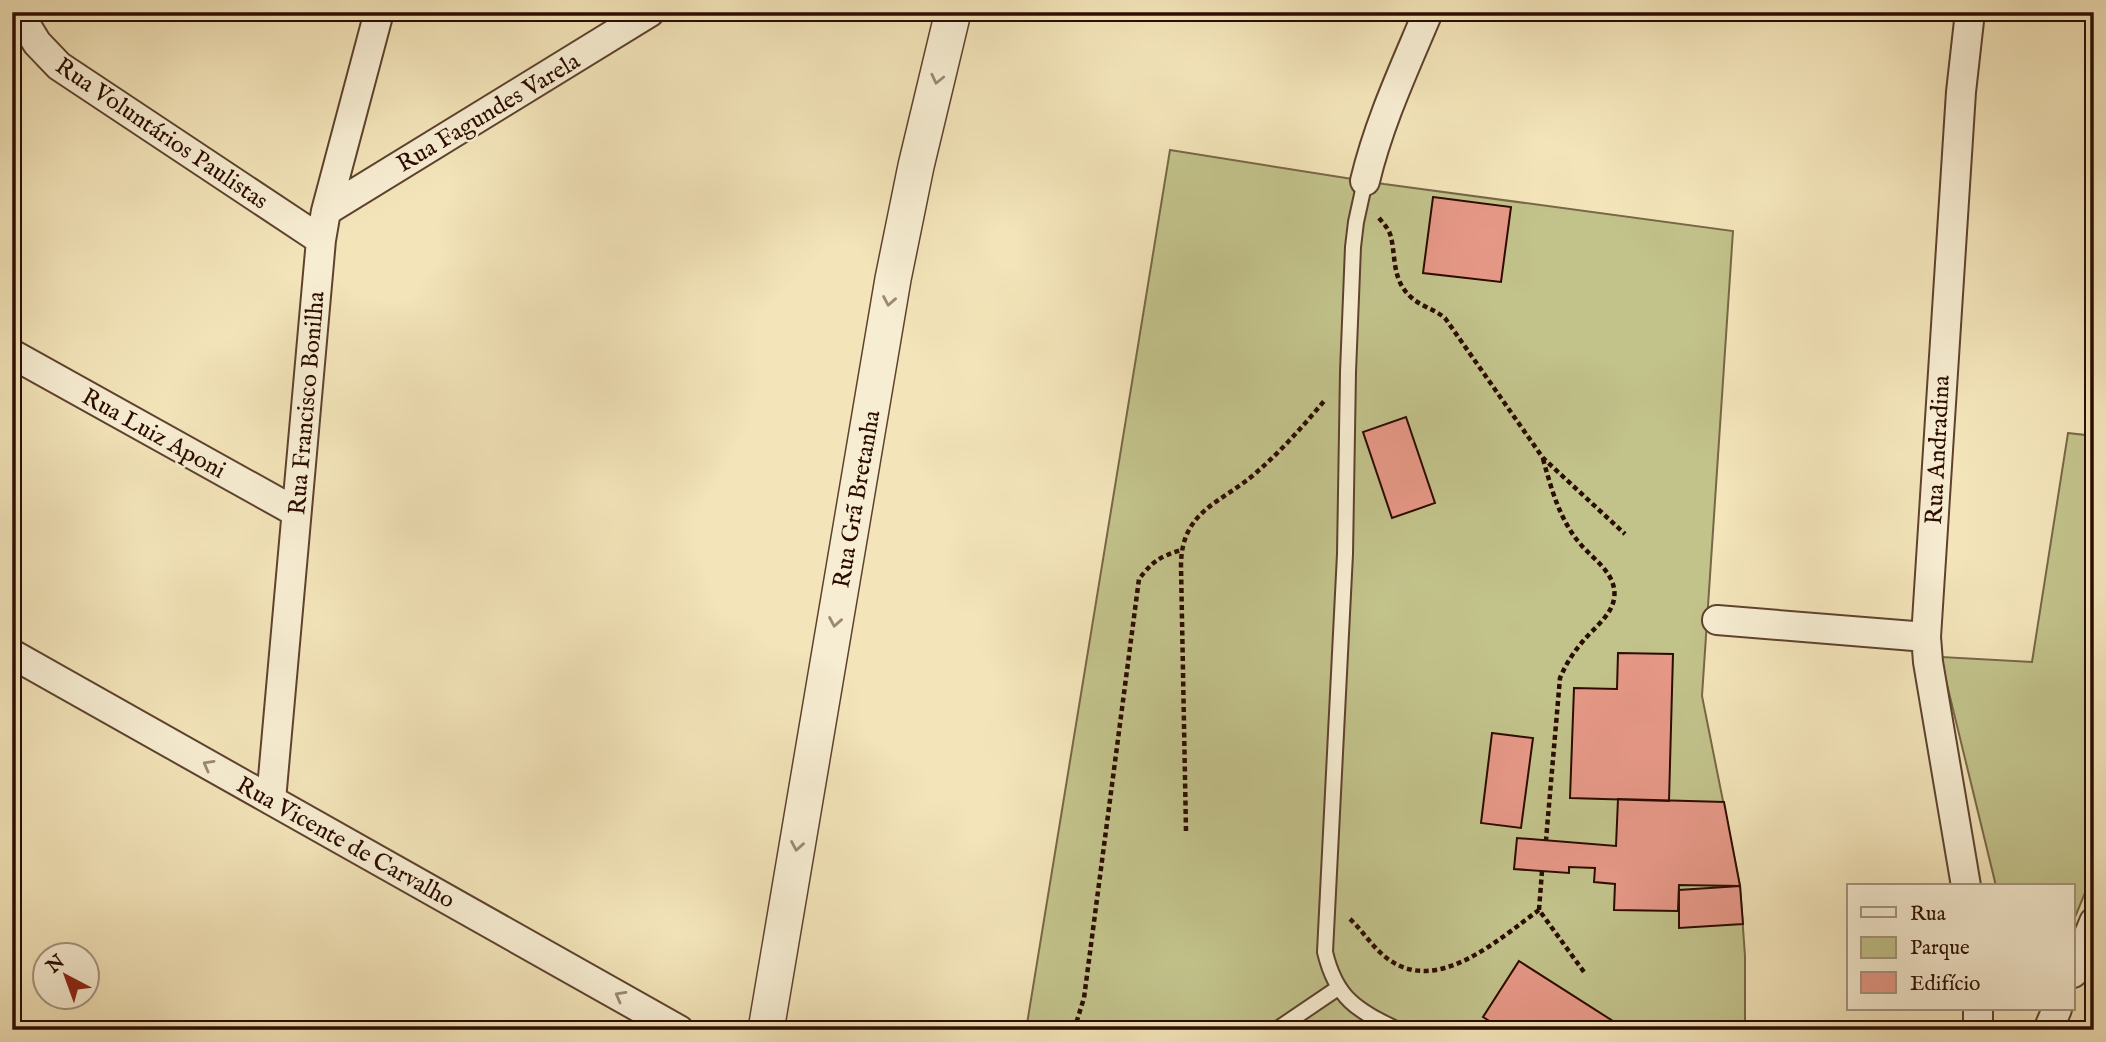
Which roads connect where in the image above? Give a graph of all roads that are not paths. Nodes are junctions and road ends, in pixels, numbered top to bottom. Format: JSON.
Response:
{"nodes":[{"id":1,"x":379,"y":12,"type":"edge"},
{"id":2,"x":650,"y":12,"type":"edge"},
{"id":3,"x":953,"y":12,"type":"edge"},
{"id":4,"x":1428,"y":12,"type":"edge"},
{"id":5,"x":1970,"y":12,"type":"edge"},
{"id":6,"x":22,"y":14,"type":"edge"},
{"id":7,"x":1363,"y":191,"type":"joint"},
{"id":8,"x":326,"y":211,"type":"junction"},
{"id":9,"x":321,"y":240,"type":"junction"},
{"id":10,"x":12,"y":354,"type":"edge"},
{"id":11,"x":296,"y":512,"type":"junction"},
{"id":12,"x":1717,"y":620,"type":"dead end"},
{"id":13,"x":1926,"y":637,"type":"junction"},
{"id":14,"x":12,"y":654,"type":"edge"},
{"id":15,"x":271,"y":800,"type":"junction"},
{"id":16,"x":1966,"y":884,"type":"edge"},
{"id":17,"x":2094,"y":922,"type":"edge"},
{"id":18,"x":2076,"y":961,"type":"edge"},
{"id":19,"x":1338,"y":988,"type":"junction"},
{"id":20,"x":1978,"y":1010,"type":"edge"},
{"id":21,"x":2057,"y":1010,"type":"edge"},
{"id":22,"x":1279,"y":1028,"type":"dead end"},
{"id":23,"x":679,"y":1030,"type":"edge"},
{"id":24,"x":766,"y":1030,"type":"edge"},
{"id":25,"x":1398,"y":1030,"type":"edge"},
{"id":26,"x":1978,"y":1030,"type":"edge"},
{"id":27,"x":2049,"y":1030,"type":"edge"}],
"edges":[{"from":1,"to":8,"type":"street","name":"Rua Francisco Bonilha"},
{"from":2,"to":8,"type":"street","name":"Rua Fagundes Varela"},
{"from":3,"to":24,"type":"street","name":"Rua Grã Bretanha","one_way":true},
{"from":4,"to":7,"type":"street"},
{"from":5,"to":13,"type":"street","name":"Rua Andradina"},
{"from":6,"to":9,"type":"street","name":"Rua Voluntários Paulistas"},
{"from":7,"to":19,"type":"lane"},
{"from":8,"to":9,"type":"street","name":"Rua Francisco Bonilha"},
{"from":9,"to":11,"type":"street","name":"Rua Francisco Bonilha"},
{"from":10,"to":11,"type":"street","name":"Rua Luiz Aponi"},
{"from":11,"to":15,"type":"street","name":"Rua Francisco Bonilha"},
{"from":12,"to":13,"type":"street"},
{"from":13,"to":16,"type":"street","name":"Rua Andradina"},
{"from":15,"to":14,"type":"street","name":"Rua Vicente de Carvalho","one_way":true},
{"from":23,"to":15,"type":"street","name":"Rua Vicente de Carvalho","one_way":true},
{"from":17,"to":18,"type":"street"},
{"from":19,"to":22,"type":"lane"},
{"from":19,"to":25,"type":"lane"},
{"from":20,"to":26,"type":"street"},
{"from":21,"to":27,"type":"street"}]}
